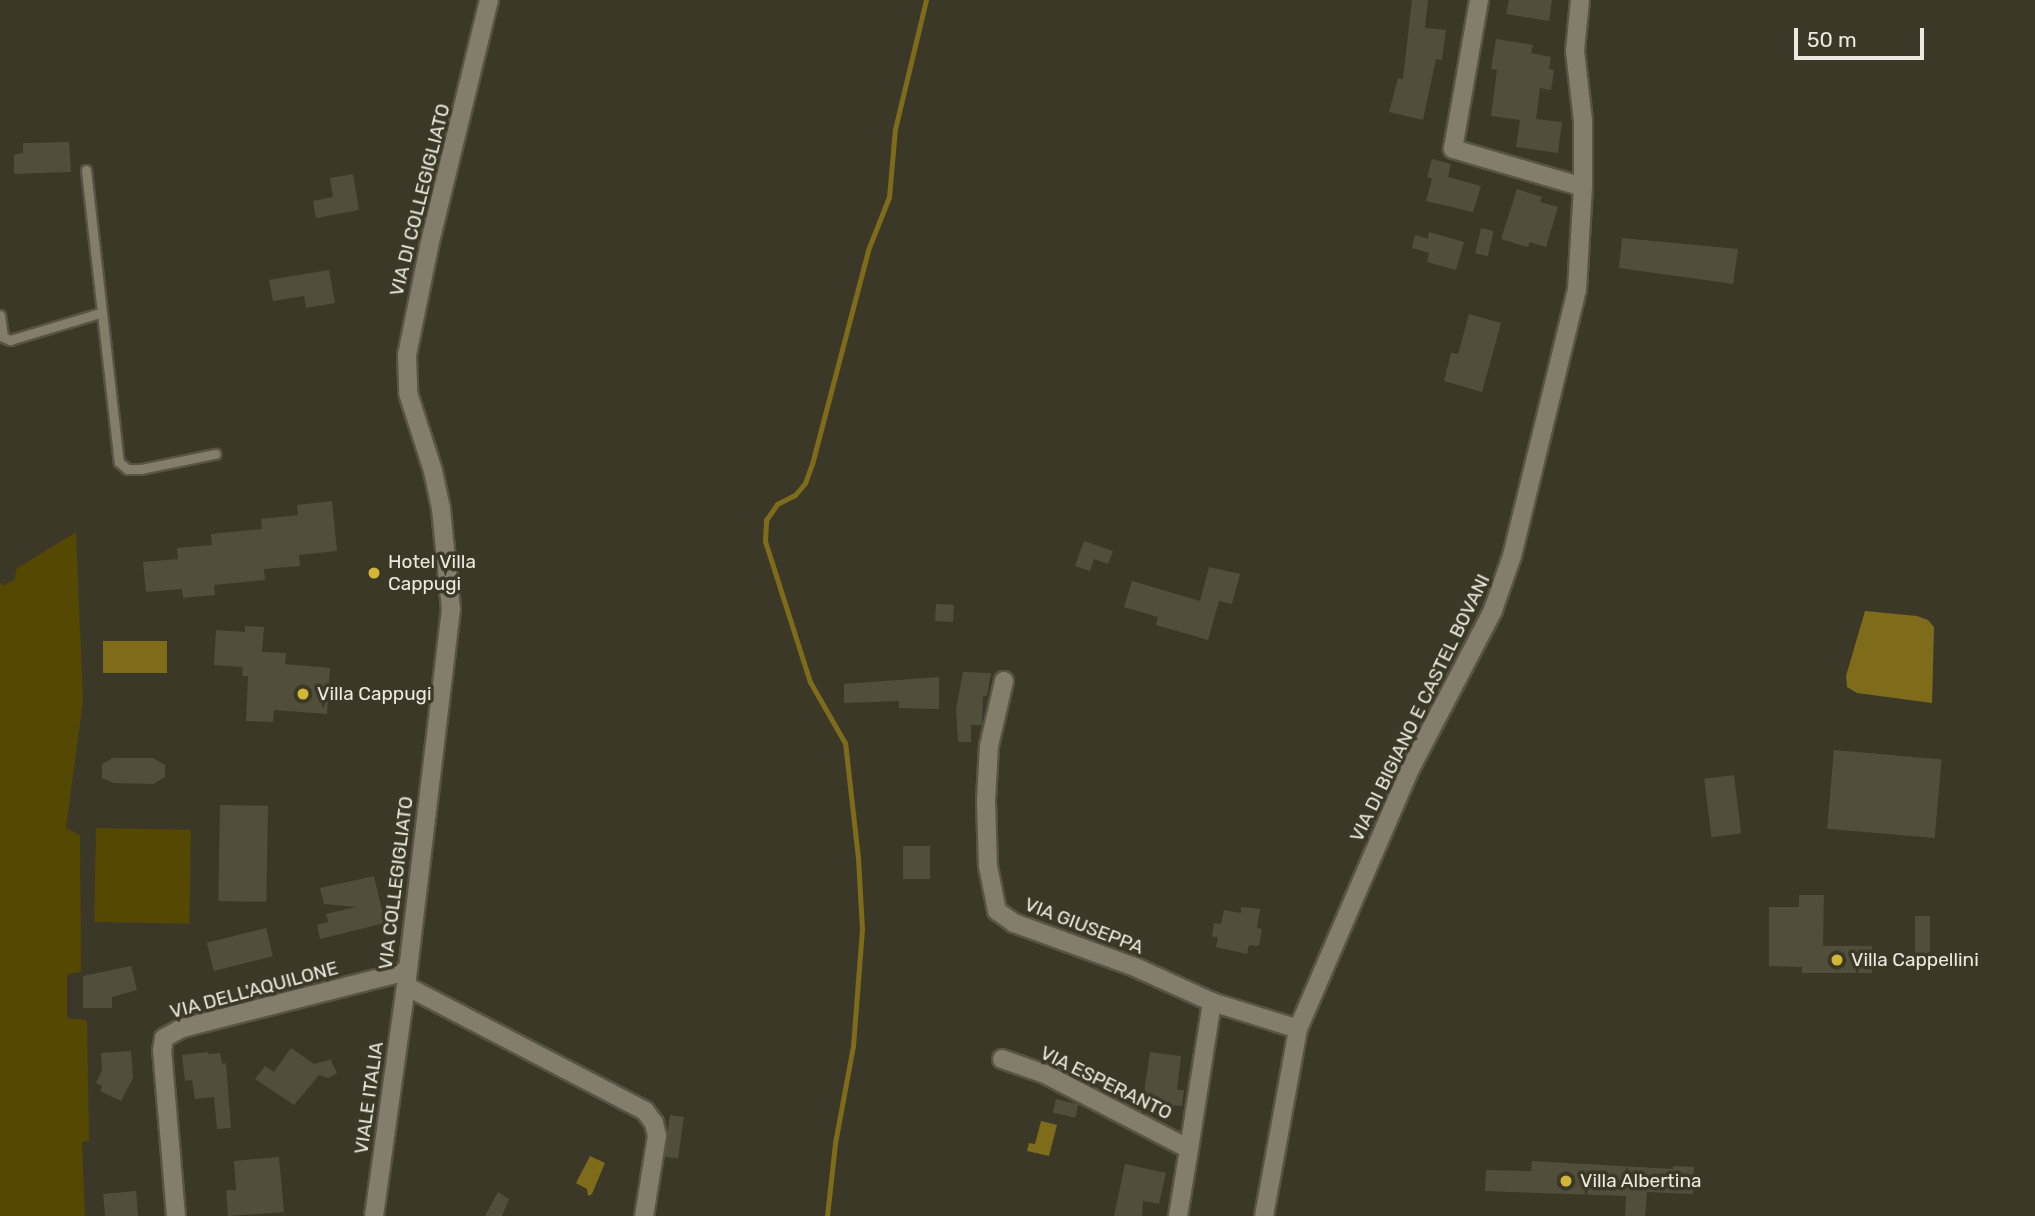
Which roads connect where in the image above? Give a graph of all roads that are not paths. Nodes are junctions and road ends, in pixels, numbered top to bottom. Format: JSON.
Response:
{"nodes":[{"id":1,"x":489,"y":0,"type":"edge"},
{"id":2,"x":1479,"y":0,"type":"edge"},
{"id":3,"x":1580,"y":0,"type":"edge"},
{"id":4,"x":86,"y":170,"type":"dead end"},
{"id":5,"x":1583,"y":187,"type":"junction"},
{"id":6,"x":100,"y":313,"type":"junction"},
{"id":7,"x":0,"y":315,"type":"edge"},
{"id":8,"x":412,"y":412,"type":"joint"},
{"id":9,"x":215,"y":454,"type":"dead end"},
{"id":10,"x":1004,"y":681,"type":"dead end"},
{"id":11,"x":406,"y":978,"type":"junction"},
{"id":12,"x":1212,"y":1002,"type":"junction"},
{"id":13,"x":1298,"y":1029,"type":"junction"},
{"id":14,"x":1002,"y":1059,"type":"dead end"},
{"id":15,"x":1189,"y":1149,"type":"junction"},
{"id":16,"x":176,"y":1216,"type":"edge"},
{"id":17,"x":374,"y":1216,"type":"edge"},
{"id":18,"x":644,"y":1216,"type":"edge"},
{"id":19,"x":1178,"y":1216,"type":"edge"},
{"id":20,"x":1264,"y":1216,"type":"edge"}],
"edges":[{"from":1,"to":8,"type":"street","name":"VIA DI COLLEGIGLIATO"},
{"from":2,"to":5,"type":"street"},
{"from":3,"to":5,"type":"street","name":"VIA DI BIGIANO E CASTEL BOVANI"},
{"from":4,"to":6,"type":"lane"},
{"from":5,"to":13,"type":"street","name":"VIA DI BIGIANO E CASTEL BOVANI"},
{"from":6,"to":7,"type":"lane"},
{"from":6,"to":9,"type":"lane"},
{"from":8,"to":11,"type":"street","name":"VIA COLLEGIGLIATO"},
{"from":10,"to":12,"type":"street","name":"VIA GIUSEPPA"},
{"from":11,"to":16,"type":"street","name":"VIA DELL'AQUILONE"},
{"from":11,"to":17,"type":"street","name":"VIALE ITALIA"},
{"from":11,"to":18,"type":"street","name":"VIA COLLEGIGLIATO"},
{"from":12,"to":13,"type":"street","name":"VIA GIUSEPPA"},
{"from":12,"to":15,"type":"street","name":"VIA ESPERANTO"},
{"from":13,"to":20,"type":"street","name":"VIA DI BIGIANO E CASTEL BOVANI"},
{"from":14,"to":15,"type":"street","name":"VIA ESPERANTO"},
{"from":15,"to":19,"type":"street","name":"VIA ESPERANTO"}]}
